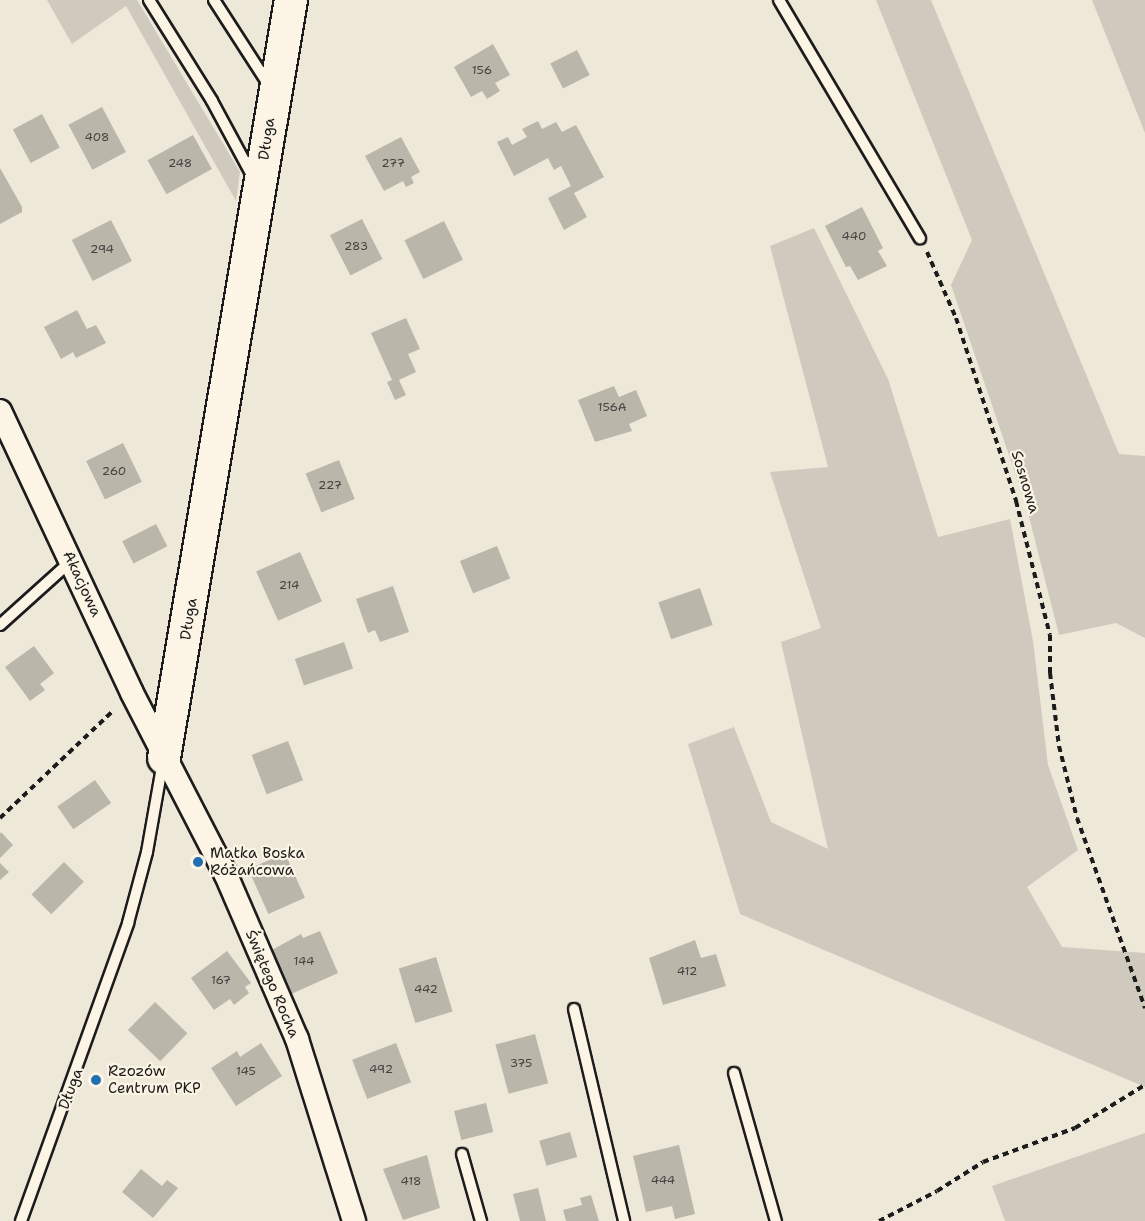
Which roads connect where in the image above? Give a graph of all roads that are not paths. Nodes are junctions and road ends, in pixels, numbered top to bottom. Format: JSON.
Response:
{"nodes":[{"id":1,"x":149,"y":0,"type":"edge"},
{"id":2,"x":214,"y":0,"type":"edge"},
{"id":3,"x":291,"y":0,"type":"edge"},
{"id":4,"x":779,"y":0,"type":"edge"},
{"id":5,"x":273,"y":92,"type":"junction"},
{"id":6,"x":260,"y":191,"type":"junction"},
{"id":7,"x":920,"y":238,"type":"road end"},
{"id":8,"x":0,"y":411,"type":"edge"},
{"id":9,"x":71,"y":561,"type":"junction"},
{"id":10,"x":0,"y":625,"type":"edge"},
{"id":11,"x":164,"y":758,"type":"junction"},
{"id":12,"x":574,"y":1009,"type":"dead end"},
{"id":13,"x":734,"y":1073,"type":"dead end"},
{"id":14,"x":462,"y":1154,"type":"dead end"},
{"id":15,"x":21,"y":1221,"type":"edge"},
{"id":16,"x":354,"y":1221,"type":"edge"},
{"id":17,"x":480,"y":1221,"type":"edge"},
{"id":18,"x":624,"y":1221,"type":"edge"},
{"id":19,"x":777,"y":1221,"type":"edge"}],
"edges":[{"from":1,"to":6,"type":"lane"},
{"from":2,"to":5,"type":"lane"},
{"from":3,"to":5,"type":"street","name":"Długa"},
{"from":4,"to":7,"type":"lane"},
{"from":5,"to":6,"type":"street","name":"Długa"},
{"from":6,"to":11,"type":"street","name":"Długa"},
{"from":8,"to":9,"type":"street","name":"Akacjowa"},
{"from":9,"to":10,"type":"lane"},
{"from":9,"to":11,"type":"street","name":"Akacjowa"},
{"from":11,"to":15,"type":"lane","name":"Długa"},
{"from":11,"to":16,"type":"street","name":"Świętego Rocha"},
{"from":12,"to":18,"type":"lane"},
{"from":13,"to":19,"type":"lane"},
{"from":14,"to":17,"type":"lane"}]}
